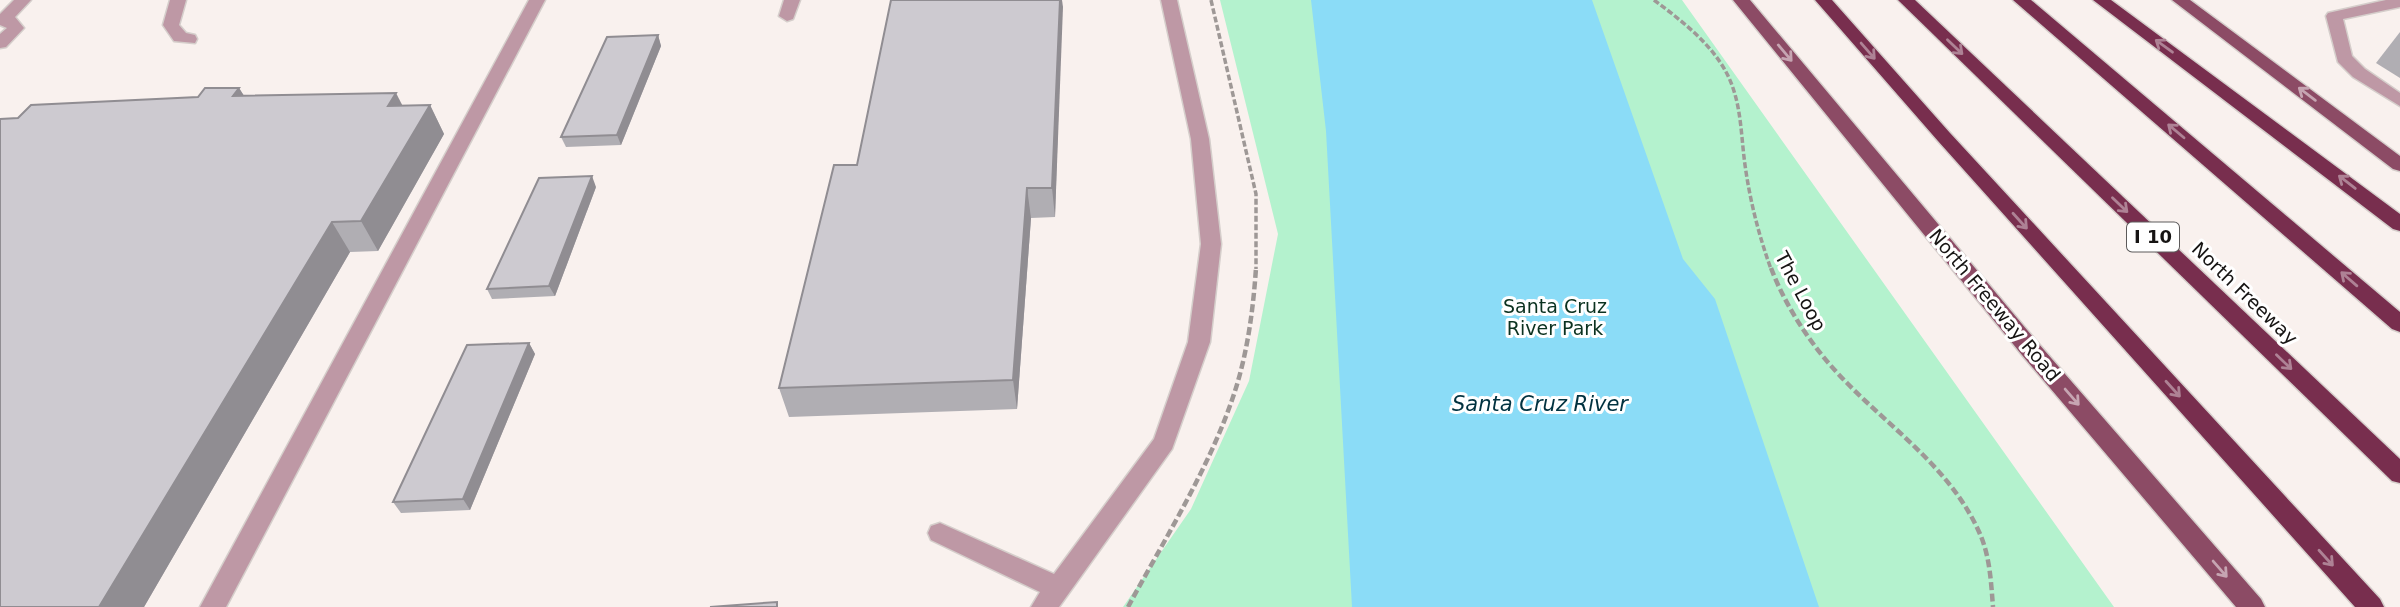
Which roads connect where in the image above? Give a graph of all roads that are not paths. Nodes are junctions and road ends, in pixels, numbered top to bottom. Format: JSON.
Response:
{"nodes":[{"id":1,"x":23,"y":0,"type":"edge"},
{"id":2,"x":178,"y":0,"type":"edge"},
{"id":3,"x":537,"y":0,"type":"edge"},
{"id":4,"x":1169,"y":0,"type":"edge"},
{"id":5,"x":1741,"y":0,"type":"edge"},
{"id":6,"x":1823,"y":0,"type":"edge"},
{"id":7,"x":1906,"y":0,"type":"edge"},
{"id":8,"x":2021,"y":0,"type":"edge"},
{"id":9,"x":2101,"y":0,"type":"edge"},
{"id":10,"x":2179,"y":0,"type":"edge"},
{"id":11,"x":2400,"y":2,"type":"edge"},
{"id":12,"x":3,"y":18,"type":"edge"},
{"id":13,"x":189,"y":39,"type":"dead end"},
{"id":14,"x":0,"y":43,"type":"edge"},
{"id":15,"x":2400,"y":101,"type":"edge"},
{"id":16,"x":2400,"y":165,"type":"edge"},
{"id":17,"x":2400,"y":224,"type":"edge"},
{"id":18,"x":2400,"y":324,"type":"edge"},
{"id":19,"x":2400,"y":474,"type":"edge"},
{"id":20,"x":940,"y":533,"type":"dead end"},
{"id":21,"x":1051,"y":598,"type":"edge"},
{"id":22,"x":213,"y":607,"type":"edge"},
{"id":23,"x":2252,"y":607,"type":"edge"},
{"id":24,"x":2371,"y":607,"type":"edge"}],
"edges":[{"from":1,"to":12,"type":"street"},
{"from":2,"to":13,"type":"street"},
{"from":3,"to":22,"type":"street"},
{"from":4,"to":21,"type":"street"},
{"from":5,"to":23,"type":"main road","name":"North Freeway Road","one_way":true},
{"from":6,"to":24,"type":"highway","one_way":true},
{"from":7,"to":19,"type":"highway","name":"North Freeway","number":"I 10","one_way":true},
{"from":18,"to":8,"type":"highway","one_way":true},
{"from":17,"to":9,"type":"highway","one_way":true},
{"from":16,"to":10,"type":"main road","one_way":true},
{"from":11,"to":15,"type":"street"},
{"from":12,"to":14,"type":"street"},
{"from":20,"to":21,"type":"street"}]}
